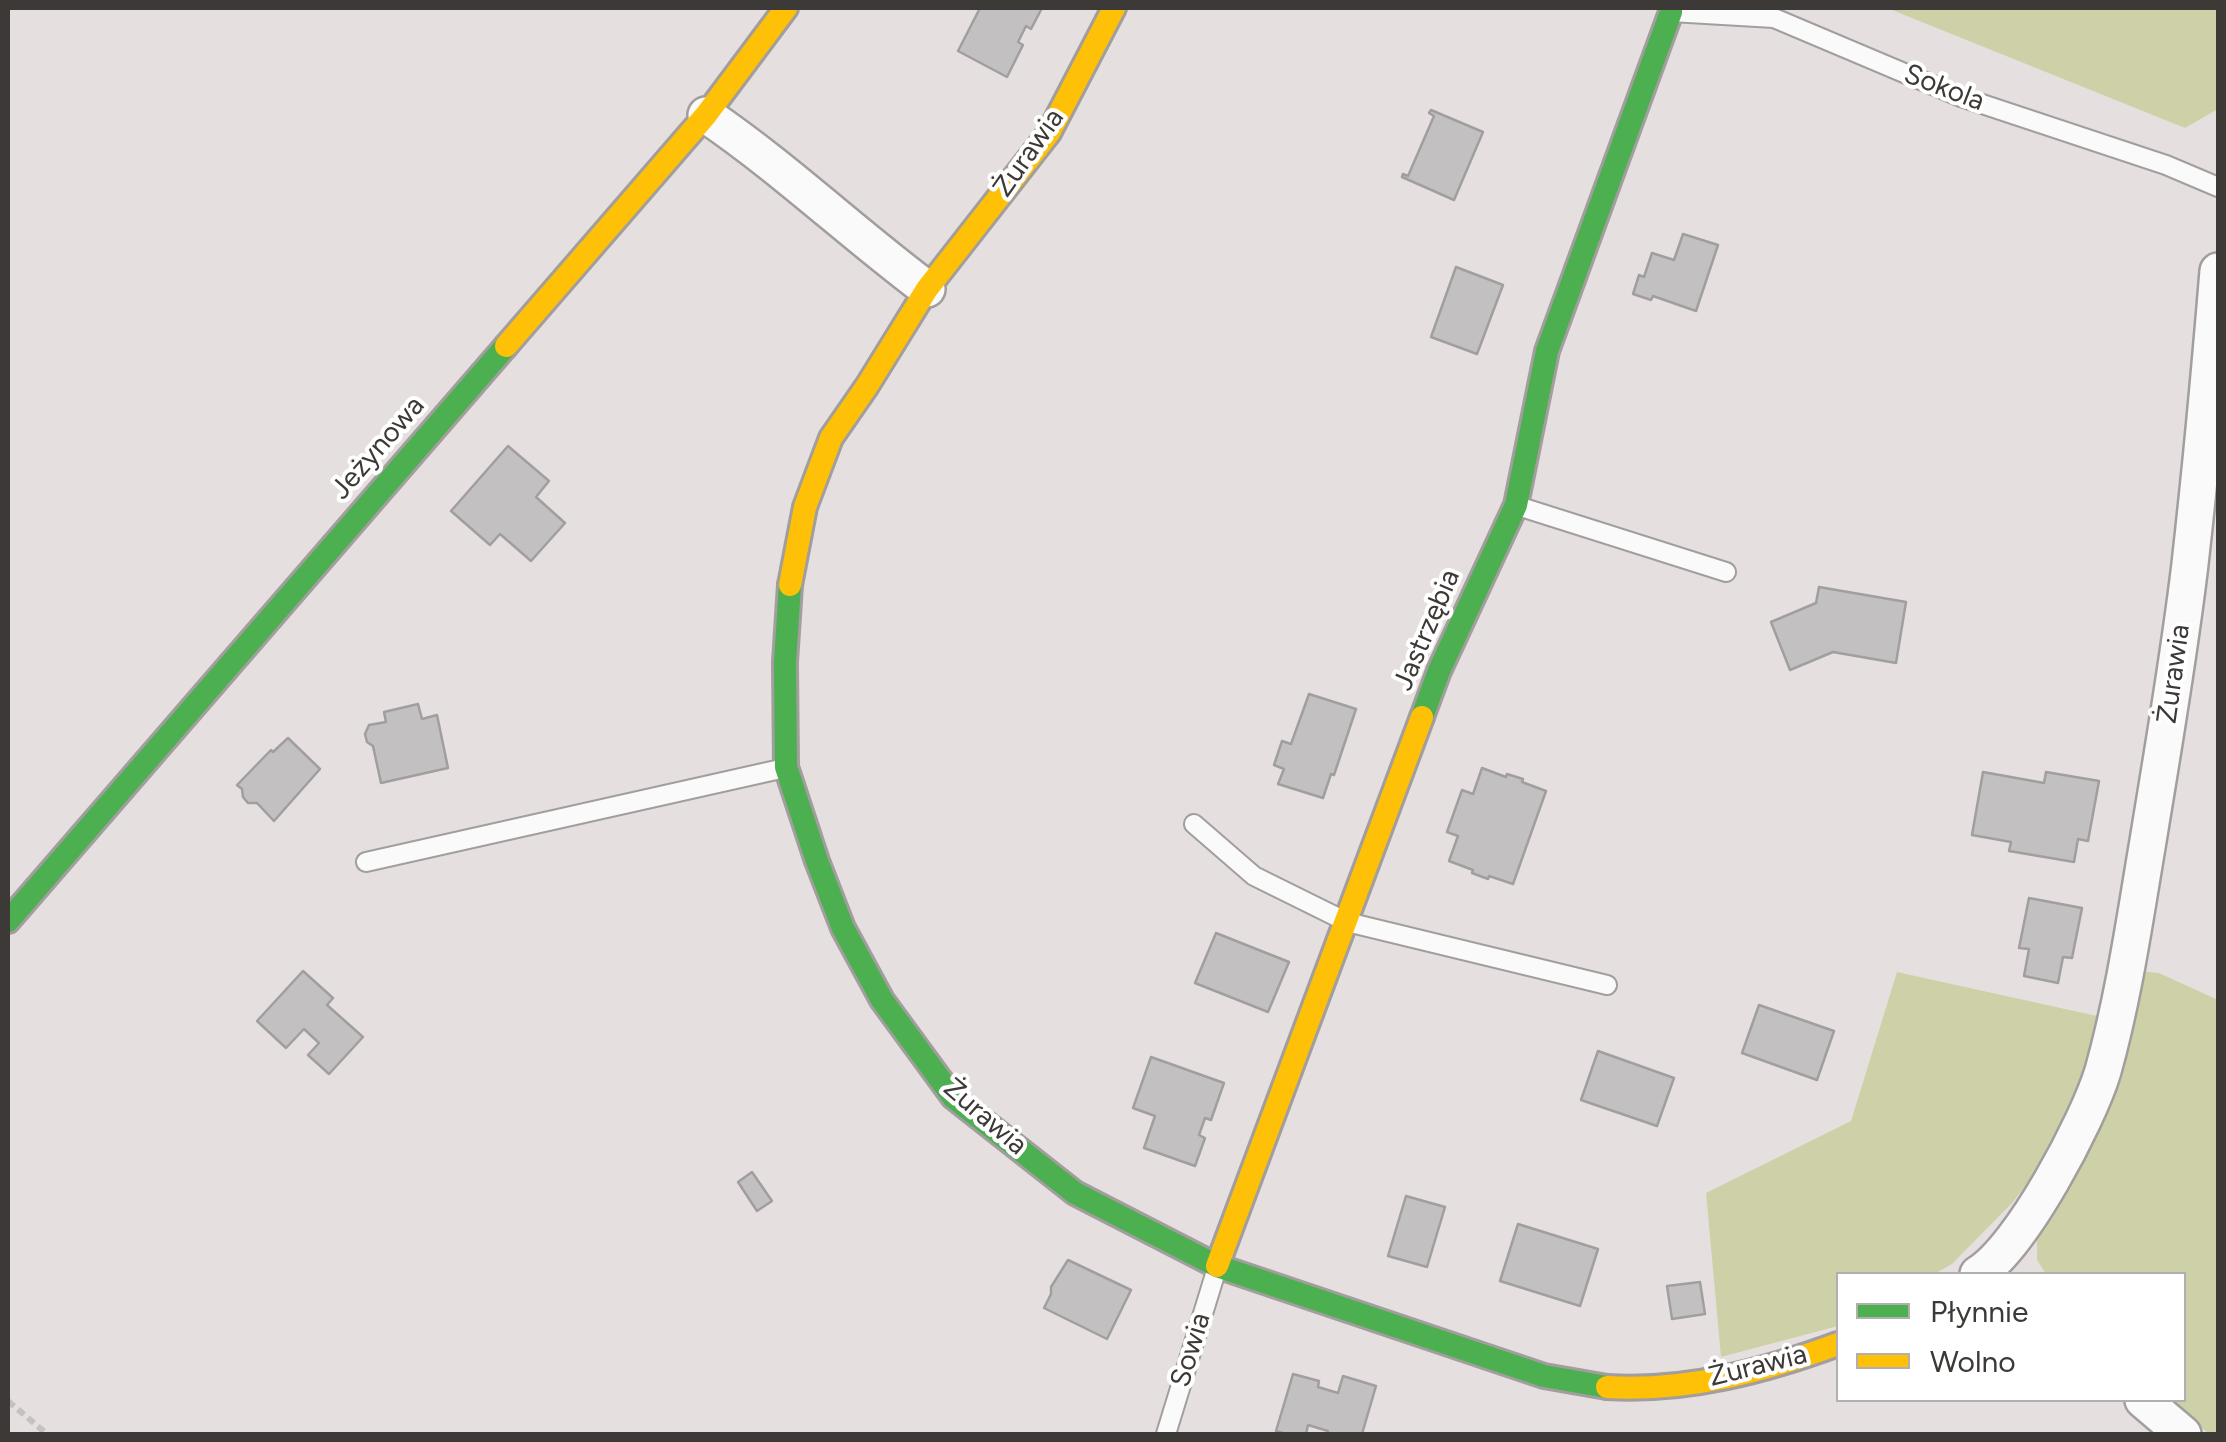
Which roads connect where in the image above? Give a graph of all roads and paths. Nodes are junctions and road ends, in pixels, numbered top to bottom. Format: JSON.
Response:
{"nodes":[{"id":1,"x":786,"y":8,"type":"edge"},
{"id":2,"x":1114,"y":8,"type":"edge"},
{"id":3,"x":1669,"y":10,"type":"edge"},
{"id":4,"x":706,"y":115,"type":"junction"},
{"id":5,"x":2218,"y":187,"type":"edge"},
{"id":6,"x":2218,"y":271,"type":"edge"},
{"id":7,"x":927,"y":289,"type":"junction"},
{"id":8,"x":1516,"y":505,"type":"junction"},
{"id":9,"x":1726,"y":572,"type":"dead end"},
{"id":10,"x":786,"y":767,"type":"junction"},
{"id":11,"x":1194,"y":824,"type":"dead end"},
{"id":12,"x":366,"y":862,"type":"dead end"},
{"id":13,"x":8,"y":921,"type":"edge"},
{"id":14,"x":1347,"y":922,"type":"junction"},
{"id":15,"x":1607,"y":985,"type":"dead end"},
{"id":16,"x":1217,"y":1266,"type":"junction"},
{"id":17,"x":1990,"y":1272,"type":"edge"},
{"id":18,"x":1836,"y":1345,"type":"edge"},
{"id":19,"x":8,"y":1401,"type":"edge"},
{"id":20,"x":2145,"y":1402,"type":"edge"},
{"id":21,"x":47,"y":1434,"type":"edge"},
{"id":22,"x":1166,"y":1434,"type":"edge"},
{"id":23,"x":2183,"y":1434,"type":"edge"}],
"edges":[{"from":1,"to":4,"type":"street","name":"Jeżynowa"},
{"from":2,"to":7,"type":"street","name":"Żurawia"},
{"from":3,"to":5,"type":"lane","name":"Sokola"},
{"from":3,"to":8,"type":"street","name":"Jastrzębia"},
{"from":4,"to":7,"type":"street"},
{"from":4,"to":13,"type":"street","name":"Jeżynowa"},
{"from":6,"to":17,"type":"street","name":"Żurawia"},
{"from":7,"to":10,"type":"street","name":"Żurawia"},
{"from":8,"to":9,"type":"lane"},
{"from":8,"to":14,"type":"street","name":"Jastrzębia"},
{"from":10,"to":12,"type":"lane"},
{"from":10,"to":16,"type":"street","name":"Żurawia"},
{"from":11,"to":14,"type":"lane"},
{"from":14,"to":15,"type":"lane"},
{"from":14,"to":16,"type":"street","name":"Jastrzębia"},
{"from":16,"to":18,"type":"street","name":"Żurawia"},
{"from":16,"to":22,"type":"lane","name":"Sowia"},
{"from":19,"to":21,"type":"path"},
{"from":20,"to":23,"type":"street"}]}
